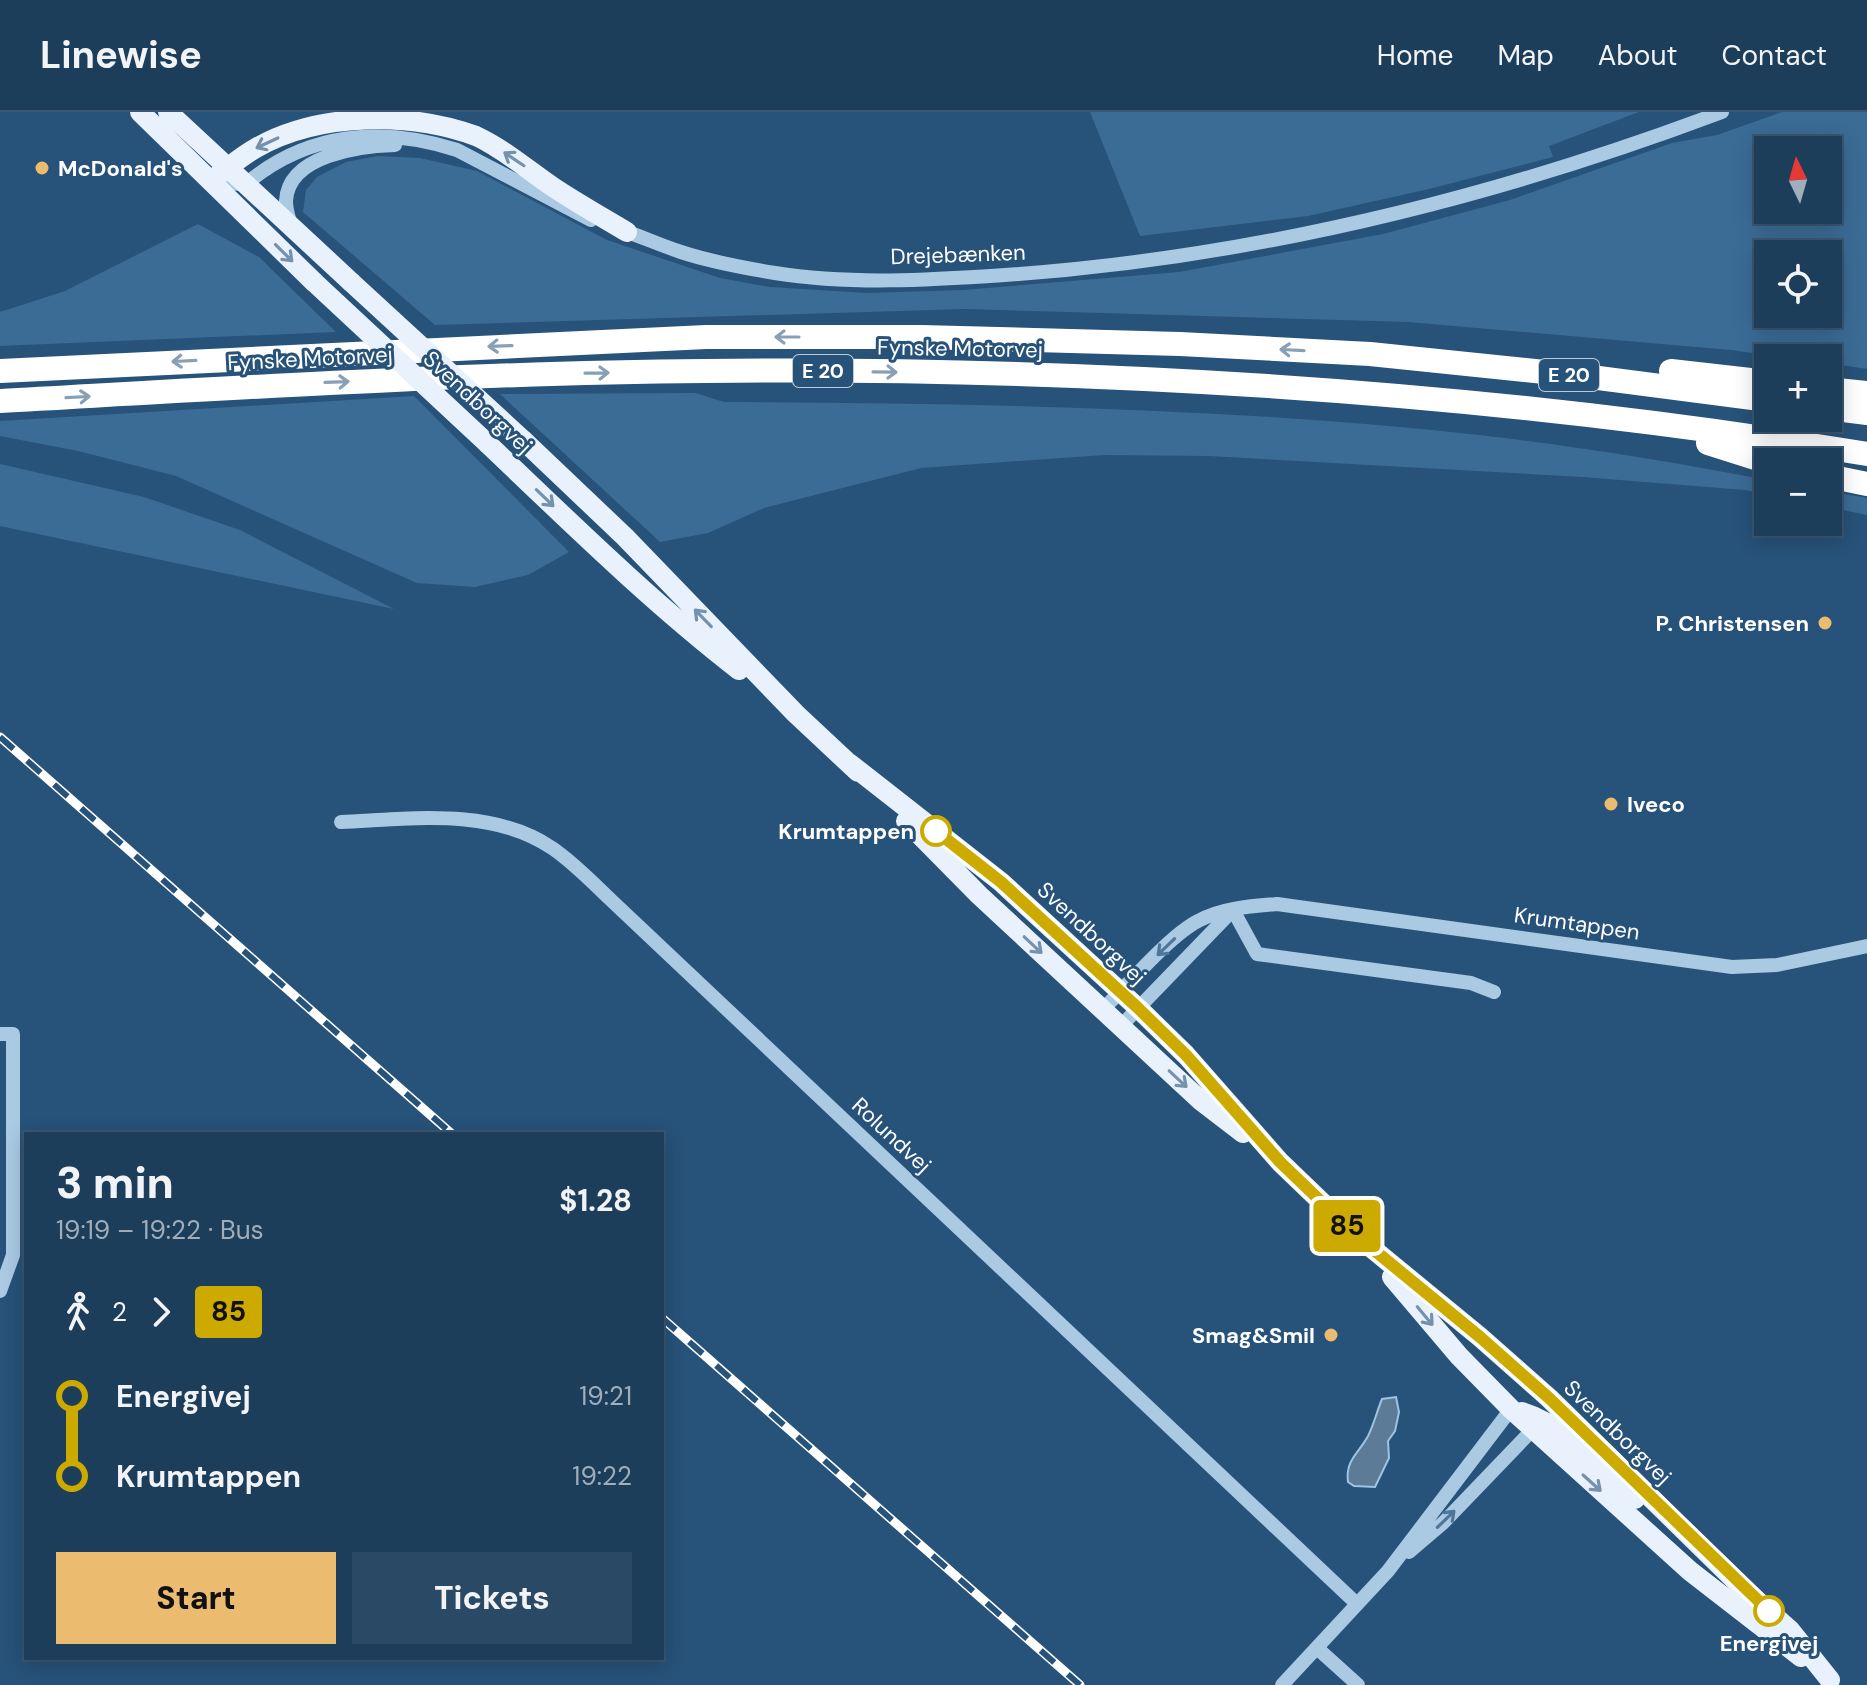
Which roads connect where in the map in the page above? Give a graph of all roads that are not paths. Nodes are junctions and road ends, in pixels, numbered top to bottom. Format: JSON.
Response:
{"nodes":[{"id":1,"x":140,"y":112,"type":"edge"},
{"id":2,"x":168,"y":112,"type":"edge"},
{"id":3,"x":1722,"y":112,"type":"edge"},
{"id":4,"x":437,"y":143,"type":"junction"},
{"id":5,"x":228,"y":167,"type":"junction"},
{"id":6,"x":213,"y":182,"type":"junction"},
{"id":7,"x":246,"y":184,"type":"junction"},
{"id":8,"x":291,"y":227,"type":"junction"},
{"id":9,"x":627,"y":232,"type":"junction"},
{"id":10,"x":1370,"y":354,"type":"junction"},
{"id":11,"x":0,"y":371,"type":"edge"},
{"id":12,"x":1754,"y":380,"type":"edge"},
{"id":13,"x":1842,"y":390,"type":"edge"},
{"id":14,"x":1867,"y":393,"type":"edge"},
{"id":15,"x":1754,"y":398,"type":"edge"},
{"id":16,"x":0,"y":401,"type":"edge"},
{"id":17,"x":1842,"y":410,"type":"edge"},
{"id":18,"x":1867,"y":413,"type":"edge"},
{"id":19,"x":1644,"y":424,"type":"junction"},
{"id":20,"x":1867,"y":454,"type":"edge"},
{"id":21,"x":1754,"y":458,"type":"edge"},
{"id":22,"x":1842,"y":479,"type":"edge"},
{"id":23,"x":1867,"y":484,"type":"edge"},
{"id":24,"x":796,"y":714,"type":"junction"},
{"id":25,"x":849,"y":763,"type":"junction"},
{"id":26,"x":341,"y":822,"type":"dead end"},
{"id":27,"x":1233,"y":910,"type":"junction"},
{"id":28,"x":1867,"y":946,"type":"edge"},
{"id":29,"x":1120,"y":992,"type":"junction"},
{"id":30,"x":1494,"y":992,"type":"dead end"},
{"id":31,"x":1138,"y":1008,"type":"junction"},
{"id":32,"x":1103,"y":1009,"type":"junction"},
{"id":33,"x":1121,"y":1026,"type":"junction"},
{"id":34,"x":0,"y":1034,"type":"edge"},
{"id":35,"x":1280,"y":1162,"type":"junction"},
{"id":36,"x":1357,"y":1236,"type":"junction"},
{"id":37,"x":0,"y":1291,"type":"edge"},
{"id":38,"x":1549,"y":1398,"type":"junction"},
{"id":39,"x":1511,"y":1409,"type":"junction"},
{"id":40,"x":1539,"y":1424,"type":"junction"},
{"id":41,"x":1388,"y":1571,"type":"junction"},
{"id":42,"x":1747,"y":1592,"type":"junction"},
{"id":43,"x":1357,"y":1604,"type":"junction"},
{"id":44,"x":1317,"y":1648,"type":"junction"},
{"id":45,"x":1832,"y":1682,"type":"edge"},
{"id":46,"x":1282,"y":1685,"type":"edge"},
{"id":47,"x":1358,"y":1685,"type":"edge"}],
"edges":[{"from":1,"to":6,"type":"main road","name":"Svendborgvej"},
{"from":2,"to":5,"type":"main road","name":"Svendborgvej"},
{"from":3,"to":9,"type":"street","name":"Drejebænken"},
{"from":4,"to":7,"type":"street","name":"Drejebænken"},
{"from":4,"to":8,"type":"street"},
{"from":4,"to":9,"type":"street","name":"Drejebænken"},
{"from":5,"to":6,"type":"main road"},
{"from":5,"to":7,"type":"main road","name":"Svendborgvej"},
{"from":9,"to":5,"type":"main road","one_way":true},
{"from":6,"to":7,"type":"street"},
{"from":6,"to":24,"type":"main road","name":"Svendborgvej","one_way":true,"bridge":true},
{"from":7,"to":8,"type":"main road","name":"Svendborgvej"},
{"from":24,"to":8,"type":"main road","name":"Svendborgvej","one_way":true,"bridge":true},
{"from":10,"to":11,"type":"highway","name":"Fynske Motorvej","number":"E 20","one_way":true},
{"from":10,"to":12,"type":"highway"},
{"from":10,"to":15,"type":"highway","name":"Fynske Motorvej","number":"E 20"},
{"from":13,"to":14,"type":"highway"},
{"from":16,"to":19,"type":"highway","name":"Fynske Motorvej","number":"E 20","one_way":true},
{"from":17,"to":18,"type":"highway"},
{"from":19,"to":20,"type":"highway","name":"Fynske Motorvej","number":"E 20"},
{"from":19,"to":21,"type":"highway"},
{"from":22,"to":23,"type":"highway"},
{"from":24,"to":25,"type":"main road","name":"Svendborgvej"},
{"from":25,"to":29,"type":"main road","name":"Svendborgvej"},
{"from":25,"to":32,"type":"main road","name":"Svendborgvej","one_way":true},
{"from":26,"to":43,"type":"street","name":"Rolundvej"},
{"from":27,"to":28,"type":"street","name":"Krumtappen"},
{"from":27,"to":29,"type":"street","name":"Krumtappen","one_way":true},
{"from":27,"to":30,"type":"street"},
{"from":27,"to":31,"type":"street"},
{"from":29,"to":31,"type":"main road","name":"Svendborgvej"},
{"from":29,"to":32,"type":"street","name":"Krumtappen"},
{"from":31,"to":33,"type":"street"},
{"from":31,"to":35,"type":"main road","name":"Svendborgvej"},
{"from":32,"to":33,"type":"main road","name":"Svendborgvej"},
{"from":33,"to":35,"type":"main road","name":"Svendborgvej","one_way":true},
{"from":34,"to":37,"type":"street"},
{"from":35,"to":36,"type":"main road","name":"Svendborgvej"},
{"from":36,"to":38,"type":"main road","name":"Svendborgvej"},
{"from":36,"to":39,"type":"main road","name":"Svendborgvej","one_way":true},
{"from":38,"to":40,"type":"street"},
{"from":38,"to":42,"type":"main road","name":"Svendborgvej"},
{"from":39,"to":40,"type":"main road","name":"Svendborgvej"},
{"from":39,"to":41,"type":"street"},
{"from":41,"to":40,"type":"street","one_way":true},
{"from":40,"to":42,"type":"main road"},
{"from":40,"to":45,"type":"main road","name":"Svendborgvej","one_way":true},
{"from":41,"to":43,"type":"street"},
{"from":42,"to":45,"type":"main road","name":"Svendborgvej"},
{"from":43,"to":44,"type":"street"},
{"from":44,"to":46,"type":"street"},
{"from":44,"to":47,"type":"street"}]}
